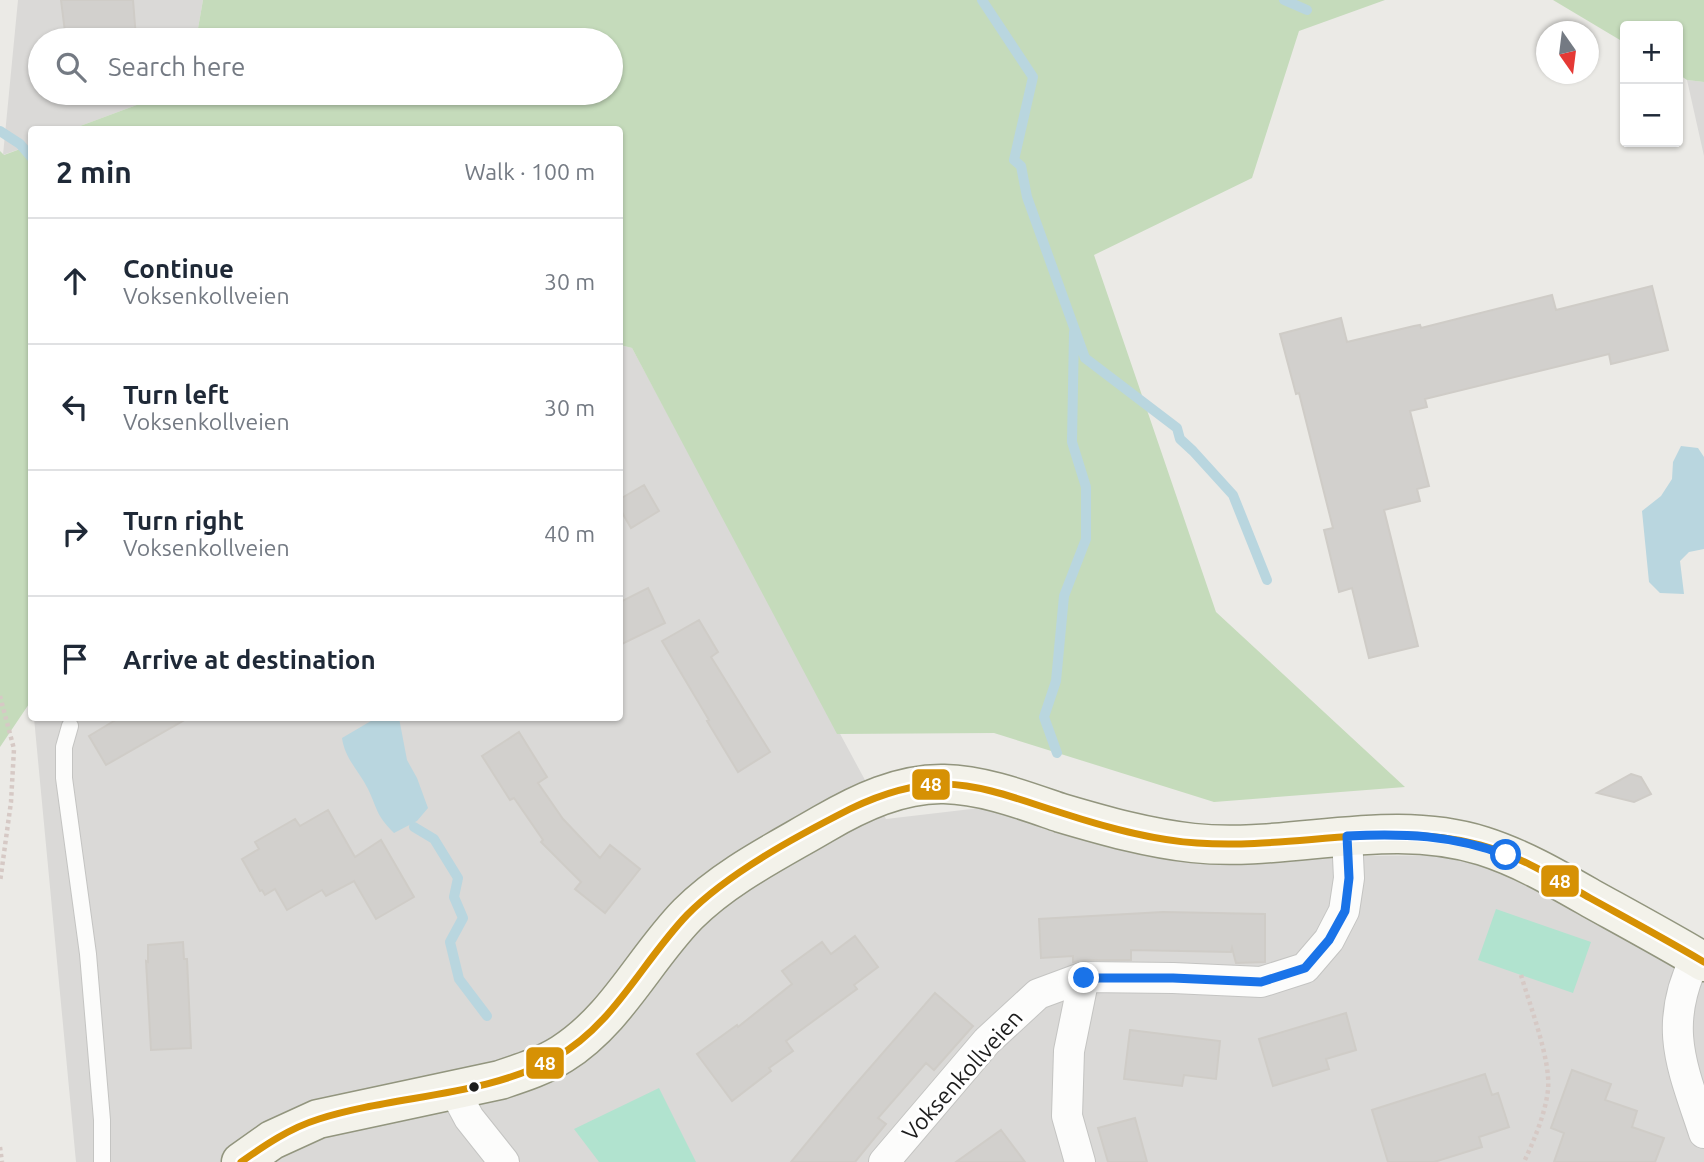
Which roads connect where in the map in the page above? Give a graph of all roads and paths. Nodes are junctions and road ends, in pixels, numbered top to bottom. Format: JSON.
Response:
{"nodes":[{"id":1,"x":0,"y":696,"type":"edge"},
{"id":2,"x":70,"y":726,"type":"dead end"},
{"id":3,"x":1347,"y":836,"type":"junction"},
{"id":4,"x":0,"y":882,"type":"edge"},
{"id":5,"x":1700,"y":960,"type":"edge"},
{"id":6,"x":1521,"y":975,"type":"dead end"},
{"id":7,"x":1084,"y":978,"type":"junction"},
{"id":8,"x":453,"y":1090,"type":"junction"},
{"id":9,"x":1704,"y":1133,"type":"edge"},
{"id":10,"x":0,"y":1147,"type":"edge"},
{"id":11,"x":2,"y":1162,"type":"edge"},
{"id":12,"x":102,"y":1162,"type":"edge"},
{"id":13,"x":242,"y":1162,"type":"edge"},
{"id":14,"x":504,"y":1162,"type":"edge"},
{"id":15,"x":884,"y":1162,"type":"edge"},
{"id":16,"x":1080,"y":1162,"type":"edge"},
{"id":17,"x":1524,"y":1162,"type":"edge"}],
"edges":[{"from":1,"to":4,"type":"path"},
{"from":2,"to":12,"type":"lane"},
{"from":3,"to":5,"type":"street"},
{"from":3,"to":7,"type":"street","name":"Voksenkollveien"},
{"from":3,"to":8,"type":"street"},
{"from":5,"to":9,"type":"street"},
{"from":6,"to":17,"type":"path"},
{"from":7,"to":15,"type":"street","name":"Voksenkollveien"},
{"from":7,"to":16,"type":"street"},
{"from":8,"to":13,"type":"street"},
{"from":8,"to":14,"type":"street"},
{"from":10,"to":11,"type":"path"}]}
